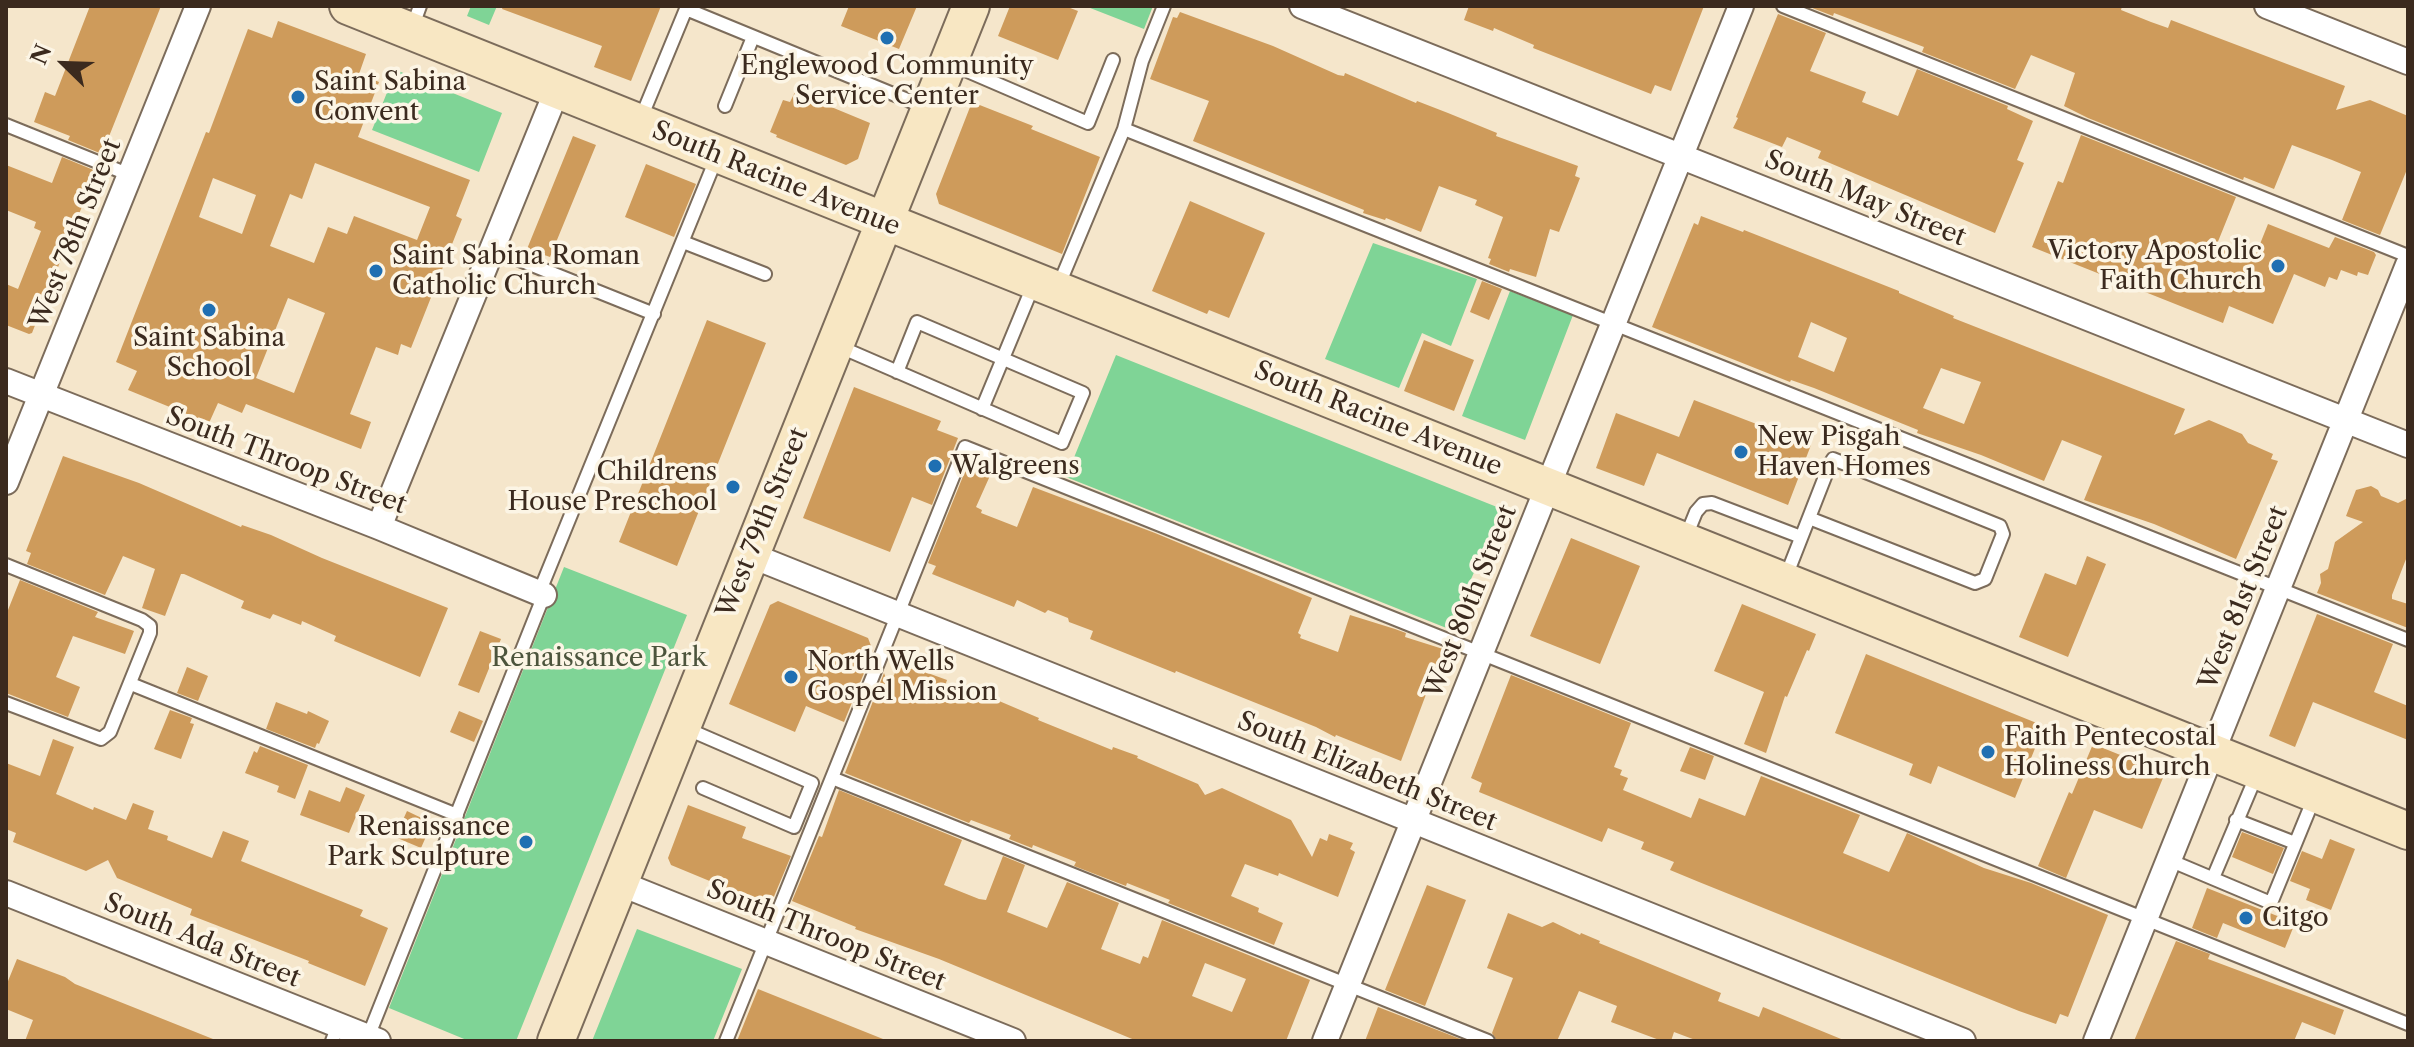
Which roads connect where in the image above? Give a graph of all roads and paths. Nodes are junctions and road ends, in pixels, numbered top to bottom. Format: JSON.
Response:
{"nodes":[{"id":1,"x":198,"y":6,"type":"edge"},
{"id":2,"x":348,"y":6,"type":"edge"},
{"id":3,"x":971,"y":6,"type":"edge"},
{"id":4,"x":1164,"y":6,"type":"edge"},
{"id":5,"x":1302,"y":6,"type":"edge"},
{"id":6,"x":1741,"y":6,"type":"edge"},
{"id":7,"x":1783,"y":6,"type":"edge"},
{"id":8,"x":2267,"y":6,"type":"edge"},
{"id":9,"x":415,"y":18,"type":"edge"},
{"id":10,"x":753,"y":37,"type":"junction"},
{"id":11,"x":1113,"y":60,"type":"dead end"},
{"id":12,"x":2408,"y":62,"type":"edge"},
{"id":13,"x":949,"y":63,"type":"junction"},
{"id":14,"x":557,"y":90,"type":"junction"},
{"id":15,"x":725,"y":106,"type":"dead end"},
{"id":16,"x":930,"y":109,"type":"junction"},
{"id":17,"x":639,"y":124,"type":"junction"},
{"id":18,"x":6,"y":125,"type":"edge"},
{"id":19,"x":1124,"y":129,"type":"junction"},
{"id":20,"x":717,"y":155,"type":"junction"},
{"id":21,"x":1681,"y":156,"type":"junction"},
{"id":22,"x":130,"y":175,"type":"junction"},
{"id":23,"x":884,"y":223,"type":"junction"},
{"id":24,"x":683,"y":242,"type":"junction"},
{"id":25,"x":492,"y":249,"type":"junction"},
{"id":26,"x":2408,"y":256,"type":"edge"},
{"id":27,"x":2408,"y":265,"type":"edge"},
{"id":28,"x":765,"y":274,"type":"dead end"},
{"id":29,"x":1045,"y":287,"type":"junction"},
{"id":30,"x":654,"y":314,"type":"junction"},
{"id":31,"x":1613,"y":323,"type":"junction"},
{"id":32,"x":835,"y":345,"type":"junction"},
{"id":33,"x":1004,"y":359,"type":"junction"},
{"id":34,"x":897,"y":372,"type":"junction"},
{"id":35,"x":6,"y":381,"type":"edge"},
{"id":36,"x":41,"y":395,"type":"junction"},
{"id":37,"x":982,"y":409,"type":"junction"},
{"id":38,"x":2346,"y":420,"type":"junction"},
{"id":39,"x":2408,"y":445,"type":"edge"},
{"id":40,"x":6,"y":482,"type":"edge"},
{"id":41,"x":1548,"y":487,"type":"junction"},
{"id":42,"x":1809,"y":518,"type":"junction"},
{"id":43,"x":379,"y":527,"type":"junction"},
{"id":44,"x":1801,"y":537,"type":"junction"},
{"id":45,"x":1684,"y":542,"type":"junction"},
{"id":46,"x":750,"y":555,"type":"junction"},
{"id":47,"x":6,"y":565,"type":"edge"},
{"id":48,"x":1784,"y":582,"type":"junction"},
{"id":49,"x":2278,"y":588,"type":"junction"},
{"id":50,"x":542,"y":594,"type":"junction"},
{"id":51,"x":898,"y":614,"type":"junction"},
{"id":52,"x":2408,"y":640,"type":"edge"},
{"id":53,"x":1481,"y":653,"type":"junction"},
{"id":54,"x":131,"y":684,"type":"junction"},
{"id":55,"x":6,"y":703,"type":"edge"},
{"id":56,"x":682,"y":727,"type":"junction"},
{"id":57,"x":2213,"y":752,"type":"junction"},
{"id":58,"x":2258,"y":771,"type":"junction"},
{"id":59,"x":832,"y":778,"type":"junction"},
{"id":60,"x":703,"y":788,"type":"dead end"},
{"id":61,"x":2316,"y":794,"type":"junction"},
{"id":62,"x":457,"y":815,"type":"junction"},
{"id":63,"x":2236,"y":820,"type":"junction"},
{"id":64,"x":1413,"y":821,"type":"junction"},
{"id":65,"x":2408,"y":831,"type":"edge"},
{"id":66,"x":2295,"y":843,"type":"junction"},
{"id":67,"x":2169,"y":860,"type":"junction"},
{"id":68,"x":2213,"y":878,"type":"junction"},
{"id":69,"x":619,"y":883,"type":"junction"},
{"id":70,"x":6,"y":893,"type":"edge"},
{"id":71,"x":2145,"y":919,"type":"junction"},
{"id":72,"x":766,"y":942,"type":"junction"},
{"id":73,"x":1347,"y":985,"type":"junction"},
{"id":74,"x":2408,"y":1024,"type":"edge"},
{"id":75,"x":335,"y":1033,"type":"edge"},
{"id":76,"x":373,"y":1039,"type":"edge"},
{"id":77,"x":556,"y":1041,"type":"edge"},
{"id":78,"x":726,"y":1041,"type":"edge"},
{"id":79,"x":1013,"y":1041,"type":"edge"},
{"id":80,"x":1325,"y":1041,"type":"edge"},
{"id":81,"x":1488,"y":1041,"type":"edge"},
{"id":82,"x":1963,"y":1041,"type":"edge"},
{"id":83,"x":2096,"y":1041,"type":"edge"}],
"edges":[{"from":1,"to":22,"type":"street","name":"West 78th Street"},
{"from":2,"to":9,"type":"street","name":"South Racine Avenue"},
{"from":3,"to":13,"type":"street","name":"West 79th Street"},
{"from":4,"to":19,"type":"lane"},
{"from":5,"to":21,"type":"street","name":"South May Street"},
{"from":6,"to":21,"type":"street","name":"West 80th Street"},
{"from":7,"to":26,"type":"lane"},
{"from":8,"to":12,"type":"street"},
{"from":9,"to":14,"type":"street","name":"South Racine Avenue"},
{"from":10,"to":15,"type":"lane"},
{"from":10,"to":16,"type":"lane"},
{"from":10,"to":17,"type":"lane"},
{"from":11,"to":13,"type":"lane"},
{"from":13,"to":16,"type":"street","name":"West 79th Street"},
{"from":14,"to":17,"type":"street","name":"South Racine Avenue"},
{"from":14,"to":25,"type":"street"},
{"from":16,"to":23,"type":"street","name":"West 79th Street"},
{"from":17,"to":20,"type":"street","name":"South Racine Avenue"},
{"from":18,"to":22,"type":"lane"},
{"from":19,"to":29,"type":"lane"},
{"from":19,"to":31,"type":"lane"},
{"from":20,"to":23,"type":"street","name":"South Racine Avenue"},
{"from":20,"to":24,"type":"lane"},
{"from":21,"to":31,"type":"street","name":"West 80th Street"},
{"from":21,"to":38,"type":"street","name":"South May Street"},
{"from":22,"to":36,"type":"street","name":"West 78th Street"},
{"from":23,"to":29,"type":"street","name":"South Racine Avenue"},
{"from":23,"to":32,"type":"street","name":"West 79th Street"},
{"from":24,"to":28,"type":"lane"},
{"from":24,"to":30,"type":"lane"},
{"from":25,"to":30,"type":"lane"},
{"from":25,"to":43,"type":"street"},
{"from":27,"to":38,"type":"street","name":"West 81st Street"},
{"from":29,"to":33,"type":"lane"},
{"from":29,"to":41,"type":"street","name":"South Racine Avenue"},
{"from":30,"to":50,"type":"lane"},
{"from":31,"to":41,"type":"street","name":"West 80th Street"},
{"from":31,"to":49,"type":"lane"},
{"from":32,"to":34,"type":"lane"},
{"from":32,"to":46,"type":"street","name":"West 79th Street"},
{"from":33,"to":34,"type":"lane"},
{"from":33,"to":37,"type":"lane"},
{"from":33,"to":37,"type":"lane"},
{"from":34,"to":37,"type":"lane"},
{"from":35,"to":36,"type":"street","name":"South Throop Street"},
{"from":36,"to":40,"type":"street","name":"West 78th Street"},
{"from":36,"to":43,"type":"street","name":"South Throop Street"},
{"from":38,"to":39,"type":"street","name":"South May Street"},
{"from":38,"to":49,"type":"street","name":"West 81st Street"},
{"from":41,"to":45,"type":"street","name":"South Racine Avenue"},
{"from":41,"to":53,"type":"street","name":"West 80th Street"},
{"from":42,"to":42,"type":"lane"},
{"from":42,"to":44,"type":"lane"},
{"from":43,"to":50,"type":"street","name":"South Throop Street"},
{"from":44,"to":45,"type":"lane"},
{"from":44,"to":48,"type":"lane"},
{"from":45,"to":48,"type":"street","name":"South Racine Avenue"},
{"from":46,"to":51,"type":"street","name":"South Elizabeth Street"},
{"from":46,"to":56,"type":"street","name":"West 79th Street"},
{"from":47,"to":54,"type":"lane"},
{"from":48,"to":57,"type":"street","name":"South Racine Avenue"},
{"from":49,"to":52,"type":"lane"},
{"from":49,"to":57,"type":"street","name":"West 81st Street"},
{"from":50,"to":62,"type":"lane"},
{"from":51,"to":53,"type":"lane"},
{"from":51,"to":59,"type":"lane"},
{"from":51,"to":64,"type":"street","name":"South Elizabeth Street"},
{"from":53,"to":64,"type":"street","name":"West 80th Street"},
{"from":53,"to":71,"type":"lane"},
{"from":54,"to":55,"type":"lane"},
{"from":54,"to":62,"type":"lane"},
{"from":56,"to":60,"type":"lane"},
{"from":56,"to":69,"type":"street","name":"West 79th Street"},
{"from":57,"to":58,"type":"street","name":"South Racine Avenue"},
{"from":57,"to":67,"type":"street","name":"West 81st Street"},
{"from":58,"to":61,"type":"street","name":"South Racine Avenue"},
{"from":58,"to":63,"type":"lane"},
{"from":59,"to":72,"type":"lane"},
{"from":59,"to":73,"type":"lane"},
{"from":61,"to":65,"type":"street","name":"South Racine Avenue"},
{"from":61,"to":66,"type":"lane"},
{"from":62,"to":76,"type":"lane"},
{"from":63,"to":66,"type":"lane"},
{"from":63,"to":68,"type":"lane"},
{"from":64,"to":73,"type":"street","name":"West 80th Street"},
{"from":64,"to":82,"type":"street","name":"South Elizabeth Street"},
{"from":66,"to":68,"type":"lane"},
{"from":67,"to":68,"type":"lane"},
{"from":67,"to":71,"type":"street","name":"West 81st Street"},
{"from":69,"to":72,"type":"street","name":"South Throop Street"},
{"from":69,"to":77,"type":"street","name":"West 79th Street"},
{"from":70,"to":75,"type":"street","name":"South Ada Street"},
{"from":71,"to":74,"type":"lane"},
{"from":71,"to":83,"type":"street","name":"West 81st Street"},
{"from":72,"to":78,"type":"lane"},
{"from":72,"to":79,"type":"street","name":"South Throop Street"},
{"from":73,"to":80,"type":"street","name":"West 80th Street"},
{"from":73,"to":81,"type":"lane"},
{"from":75,"to":76,"type":"street","name":"South Ada Street"}]}
